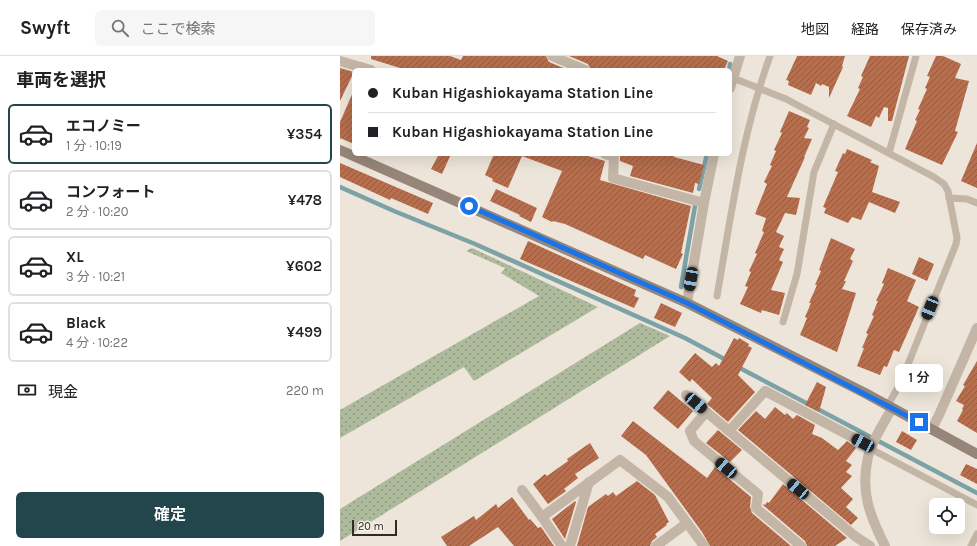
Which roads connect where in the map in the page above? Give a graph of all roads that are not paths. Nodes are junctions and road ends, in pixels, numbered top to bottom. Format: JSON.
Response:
{"nodes":[{"id":1,"x":552,"y":56,"type":"edge"},
{"id":2,"x":770,"y":56,"type":"edge"},
{"id":3,"x":916,"y":56,"type":"edge"},
{"id":4,"x":737,"y":57,"type":"edge"},
{"id":5,"x":340,"y":61,"type":"edge"},
{"id":6,"x":364,"y":68,"type":"edge"},
{"id":7,"x":580,"y":68,"type":"edge"},
{"id":8,"x":733,"y":78,"type":"junction"},
{"id":9,"x":732,"y":81,"type":"edge"},
{"id":10,"x":758,"y":88,"type":"junction"},
{"id":11,"x":834,"y":124,"type":"junction"},
{"id":12,"x":340,"y":150,"type":"edge"},
{"id":13,"x":888,"y":153,"type":"junction"},
{"id":14,"x":352,"y":154,"type":"edge"},
{"id":15,"x":359,"y":156,"type":"edge"},
{"id":16,"x":610,"y":156,"type":"edge"},
{"id":17,"x":714,"y":156,"type":"edge"},
{"id":18,"x":949,"y":198,"type":"junction"},
{"id":19,"x":704,"y":203,"type":"junction"},
{"id":20,"x":977,"y":203,"type":"edge"},
{"id":21,"x":717,"y":296,"type":"dead end"},
{"id":22,"x":687,"y":303,"type":"junction"},
{"id":23,"x":783,"y":322,"type":"dead end"},
{"id":24,"x":977,"y":328,"type":"edge"},
{"id":25,"x":975,"y":340,"type":"edge"},
{"id":26,"x":686,"y":395,"type":"dead end"},
{"id":27,"x":890,"y":407,"type":"junction"},
{"id":28,"x":706,"y":412,"type":"junction"},
{"id":29,"x":932,"y":429,"type":"junction"},
{"id":30,"x":729,"y":431,"type":"junction"},
{"id":31,"x":873,"y":444,"type":"junction"},
{"id":32,"x":977,"y":454,"type":"edge"},
{"id":33,"x":589,"y":482,"type":"junction"},
{"id":34,"x":522,"y":490,"type":"dead end"},
{"id":35,"x":977,"y":505,"type":"edge"},
{"id":36,"x":542,"y":517,"type":"junction"},
{"id":37,"x":687,"y":523,"type":"junction"},
{"id":38,"x":977,"y":534,"type":"edge"},
{"id":39,"x":562,"y":546,"type":"edge"},
{"id":40,"x":570,"y":546,"type":"edge"},
{"id":41,"x":656,"y":546,"type":"edge"},
{"id":42,"x":704,"y":546,"type":"edge"},
{"id":43,"x":801,"y":546,"type":"edge"},
{"id":44,"x":870,"y":546,"type":"edge"},
{"id":45,"x":885,"y":546,"type":"edge"},
{"id":46,"x":971,"y":546,"type":"edge"}],
"edges":[{"from":1,"to":7,"type":"street"},
{"from":2,"to":10,"type":"lane"},
{"from":3,"to":13,"type":"lane"},
{"from":4,"to":8,"type":"street"},
{"from":5,"to":6,"type":"street"},
{"from":8,"to":9,"type":"street"},
{"from":8,"to":10,"type":"lane"},
{"from":10,"to":11,"type":"lane"},
{"from":10,"to":21,"type":"lane"},
{"from":11,"to":13,"type":"lane"},
{"from":11,"to":23,"type":"lane"},
{"from":12,"to":14,"type":"main road"},
{"from":13,"to":18,"type":"lane"},
{"from":15,"to":22,"type":"main road"},
{"from":16,"to":19,"type":"street"},
{"from":17,"to":19,"type":"street"},
{"from":18,"to":20,"type":"lane"},
{"from":18,"to":27,"type":"lane"},
{"from":19,"to":22,"type":"street"},
{"from":22,"to":27,"type":"main road"},
{"from":24,"to":25,"type":"street"},
{"from":25,"to":29,"type":"street"},
{"from":26,"to":28,"type":"street"},
{"from":27,"to":29,"type":"main road"},
{"from":27,"to":31,"type":"street"},
{"from":28,"to":30,"type":"street"},
{"from":28,"to":43,"type":"street"},
{"from":29,"to":32,"type":"main road"},
{"from":30,"to":31,"type":"street"},
{"from":30,"to":44,"type":"street"},
{"from":31,"to":35,"type":"lane"},
{"from":31,"to":45,"type":"street"},
{"from":33,"to":36,"type":"street"},
{"from":33,"to":37,"type":"street"},
{"from":33,"to":40,"type":"street"},
{"from":34,"to":36,"type":"street"},
{"from":36,"to":39,"type":"street"},
{"from":37,"to":41,"type":"street"},
{"from":37,"to":42,"type":"street"},
{"from":38,"to":46,"type":"lane"}]}
